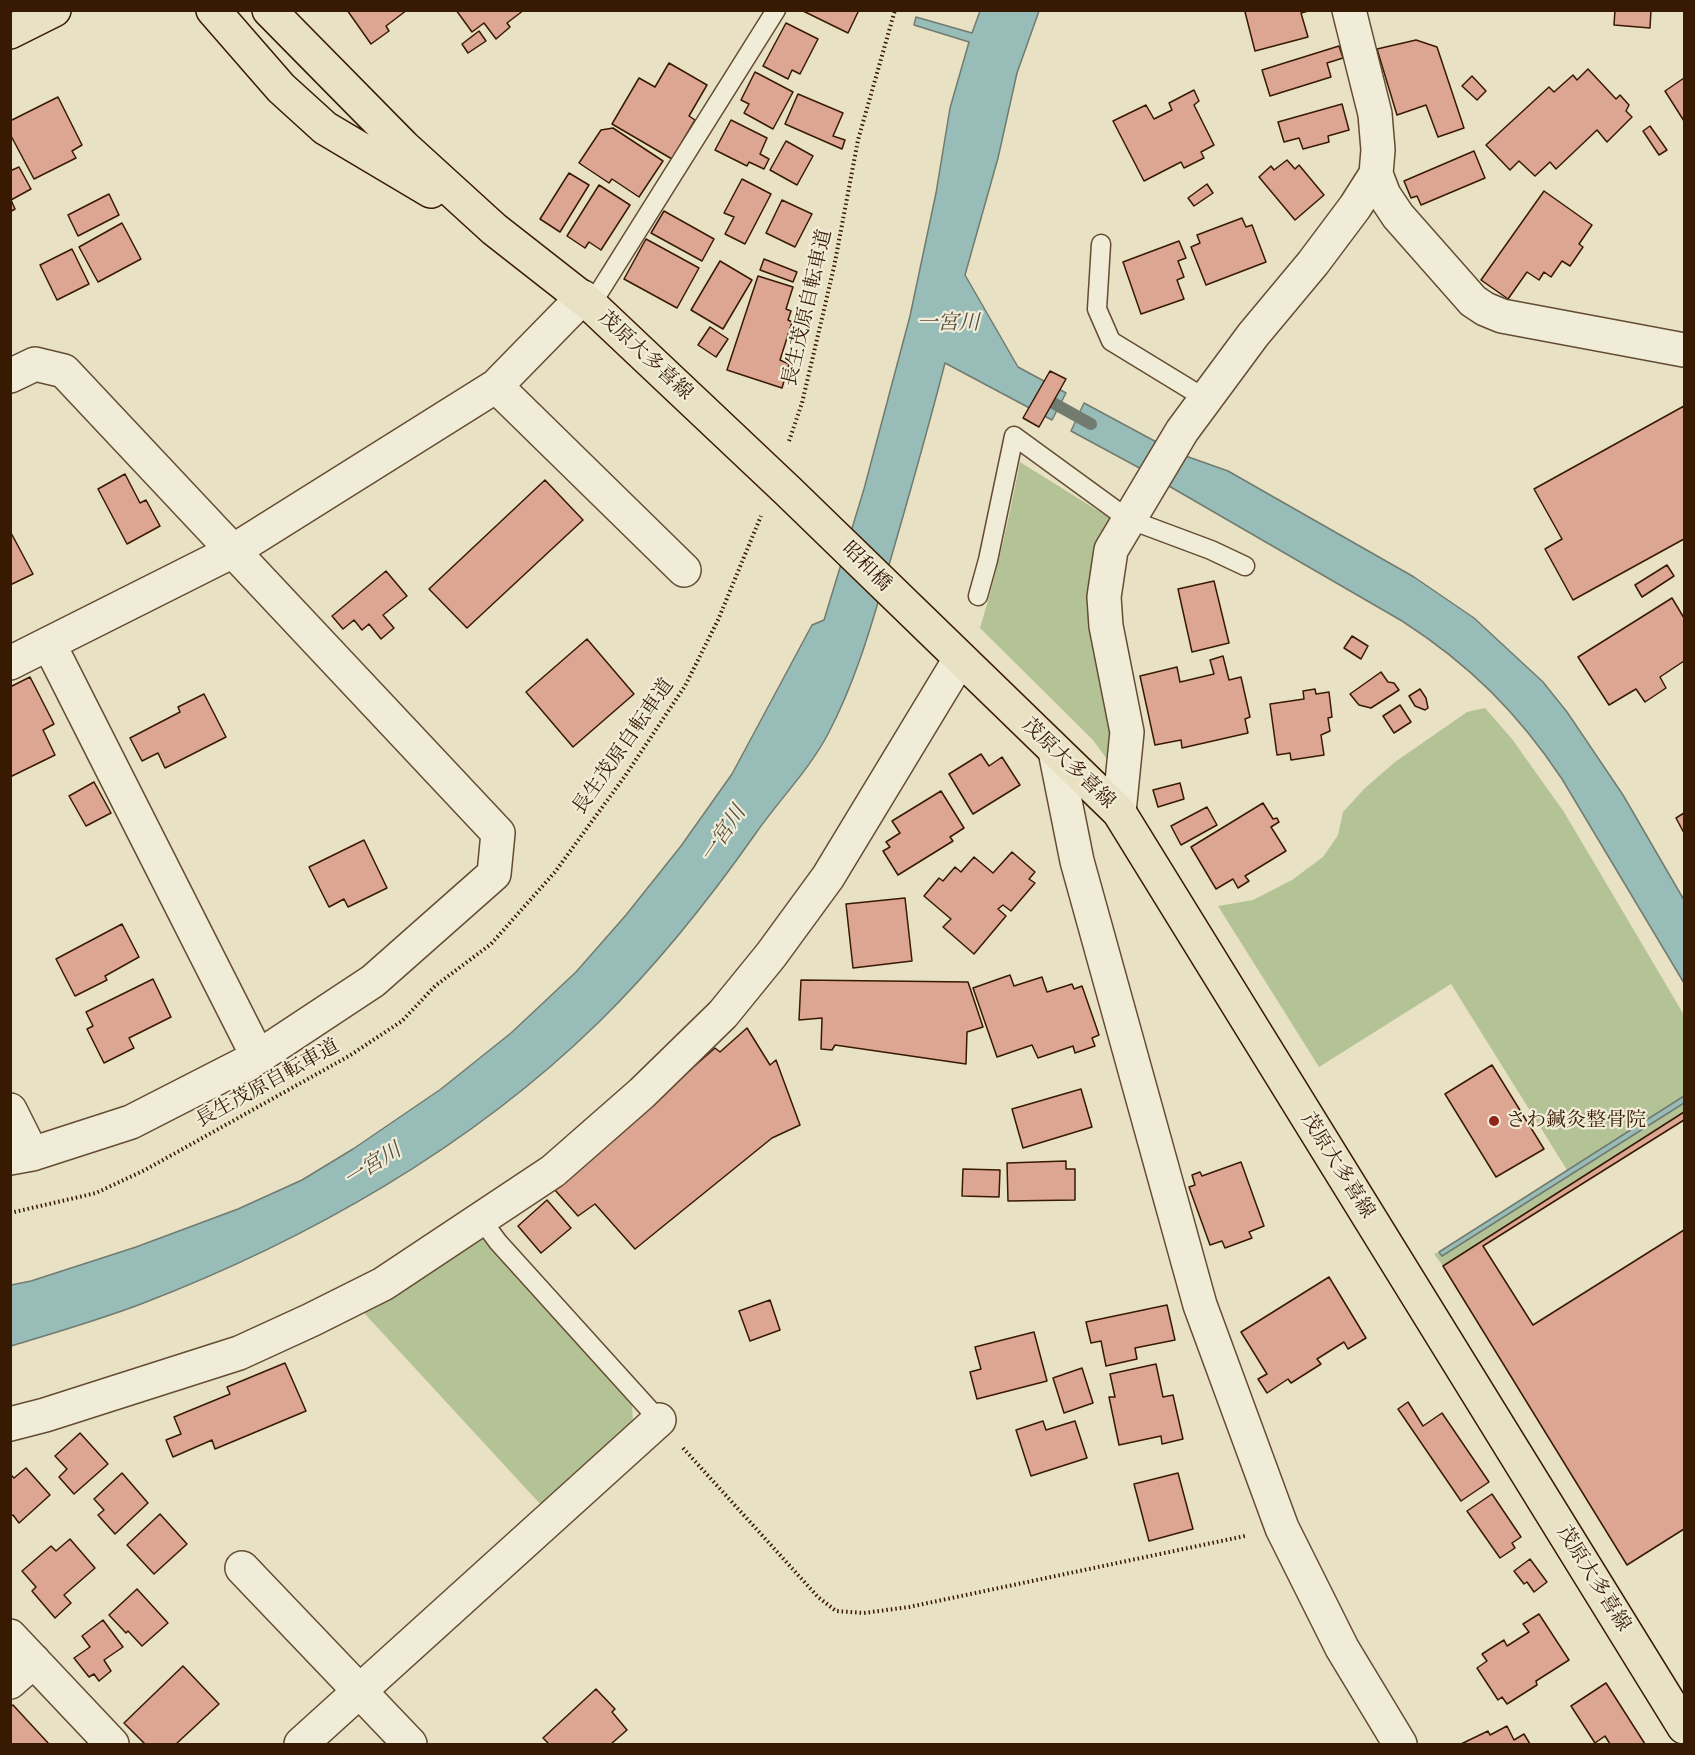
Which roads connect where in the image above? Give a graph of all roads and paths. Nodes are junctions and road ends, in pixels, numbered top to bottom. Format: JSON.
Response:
{"nodes":[{"id":1,"x":54,"y":10,"type":"edge"},
{"id":2,"x":213,"y":10,"type":"edge"},
{"id":3,"x":269,"y":10,"type":"edge"},
{"id":4,"x":776,"y":10,"type":"edge"},
{"id":5,"x":895,"y":10,"type":"edge"},
{"id":6,"x":1349,"y":10,"type":"edge"},
{"id":7,"x":10,"y":32,"type":"edge"},
{"id":8,"x":1376,"y":174,"type":"junction"},
{"id":9,"x":494,"y":230,"type":"junction"},
{"id":10,"x":1101,"y":244,"type":"dead end"},
{"id":11,"x":587,"y":301,"type":"junction"},
{"id":12,"x":1684,"y":350,"type":"edge"},
{"id":13,"x":10,"y":376,"type":"edge"},
{"id":14,"x":496,"y":386,"type":"junction"},
{"id":15,"x":1206,"y":399,"type":"junction"},
{"id":16,"x":781,"y":485,"type":"junction"},
{"id":17,"x":1128,"y":519,"type":"junction"},
{"id":18,"x":232,"y":550,"type":"junction"},
{"id":19,"x":1245,"y":566,"type":"dead end"},
{"id":20,"x":684,"y":570,"type":"dead end"},
{"id":21,"x":978,"y":596,"type":"dead end"},
{"id":22,"x":49,"y":644,"type":"junction"},
{"id":23,"x":951,"y":651,"type":"junction"},
{"id":24,"x":10,"y":663,"type":"edge"},
{"id":25,"x":1055,"y":751,"type":"junction"},
{"id":26,"x":1119,"y":812,"type":"junction"},
{"id":27,"x":258,"y":1057,"type":"junction"},
{"id":28,"x":10,"y":1110,"type":"edge"},
{"id":29,"x":21,"y":1156,"type":"edge"},
{"id":30,"x":10,"y":1213,"type":"edge"},
{"id":31,"x":482,"y":1219,"type":"junction"},
{"id":32,"x":659,"y":1420,"type":"junction"},
{"id":33,"x":10,"y":1424,"type":"edge"},
{"id":34,"x":1282,"y":1528,"type":"junction"},
{"id":35,"x":242,"y":1568,"type":"dead end"},
{"id":36,"x":10,"y":1636,"type":"edge"},
{"id":37,"x":22,"y":1672,"type":"edge"},
{"id":38,"x":360,"y":1691,"type":"junction"},
{"id":39,"x":1684,"y":1727,"type":"edge"},
{"id":40,"x":1395,"y":1742,"type":"edge"},
{"id":41,"x":112,"y":1744,"type":"edge"},
{"id":42,"x":301,"y":1744,"type":"edge"},
{"id":43,"x":410,"y":1744,"type":"edge"}],
"edges":[{"from":1,"to":7,"type":"main road"},
{"from":2,"to":9,"type":"main road","name":"茂原大多喜線"},
{"from":3,"to":9,"type":"main road","name":"茂原大多喜線"},
{"from":4,"to":11,"type":"lane"},
{"from":5,"to":16,"type":"path","name":"長生茂原自転車道"},
{"from":6,"to":8,"type":"street"},
{"from":8,"to":12,"type":"street"},
{"from":8,"to":15,"type":"street"},
{"from":9,"to":11,"type":"main road","name":"茂原大多喜線"},
{"from":10,"to":15,"type":"lane"},
{"from":11,"to":14,"type":"street"},
{"from":11,"to":16,"type":"main road","name":"茂原大多喜線"},
{"from":13,"to":18,"type":"street"},
{"from":14,"to":18,"type":"street"},
{"from":14,"to":20,"type":"street"},
{"from":15,"to":17,"type":"street"},
{"from":16,"to":23,"type":"main road","name":"昭和橋"},
{"from":16,"to":30,"type":"path","name":"長生茂原自転車道"},
{"from":17,"to":19,"type":"lane"},
{"from":17,"to":21,"type":"lane"},
{"from":17,"to":26,"type":"street"},
{"from":18,"to":22,"type":"street"},
{"from":18,"to":27,"type":"street"},
{"from":22,"to":24,"type":"street"},
{"from":22,"to":27,"type":"street"},
{"from":23,"to":25,"type":"main road","name":"茂原大多喜線"},
{"from":23,"to":31,"type":"street"},
{"from":25,"to":26,"type":"main road","name":"茂原大多喜線"},
{"from":25,"to":34,"type":"street"},
{"from":26,"to":39,"type":"main road","name":"茂原大多喜線"},
{"from":27,"to":29,"type":"street"},
{"from":28,"to":29,"type":"street"},
{"from":31,"to":32,"type":"lane"},
{"from":31,"to":33,"type":"street"},
{"from":32,"to":34,"type":"path"},
{"from":32,"to":38,"type":"street"},
{"from":34,"to":40,"type":"street"},
{"from":35,"to":38,"type":"street"},
{"from":36,"to":37,"type":"street"},
{"from":37,"to":41,"type":"street"},
{"from":38,"to":42,"type":"street"},
{"from":38,"to":43,"type":"street"}]}
